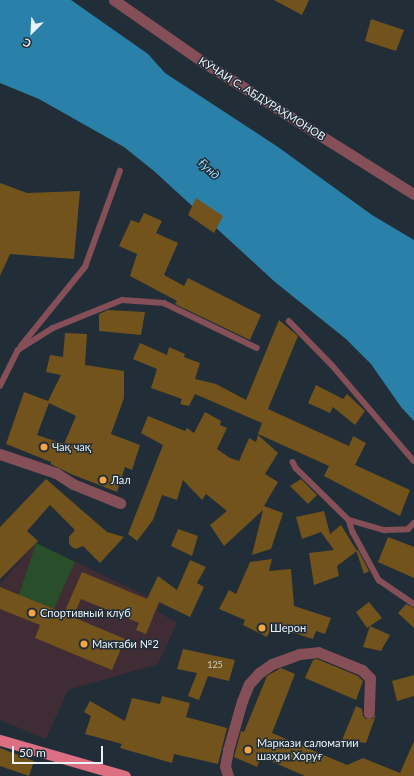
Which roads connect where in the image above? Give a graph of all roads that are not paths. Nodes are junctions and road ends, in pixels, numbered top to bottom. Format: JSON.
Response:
{"nodes":[{"id":1,"x":114,"y":0,"type":"edge"},
{"id":2,"x":120,"y":171,"type":"dead end"},
{"id":3,"x":414,"y":194,"type":"edge"},
{"id":4,"x":289,"y":321,"type":"dead end"},
{"id":5,"x":257,"y":348,"type":"dead end"},
{"id":6,"x":18,"y":350,"type":"junction"},
{"id":7,"x":0,"y":386,"type":"edge"},
{"id":8,"x":0,"y":454,"type":"edge"},
{"id":9,"x":414,"y":461,"type":"edge"},
{"id":10,"x":293,"y":462,"type":"dead end"},
{"id":11,"x":120,"y":503,"type":"dead end"},
{"id":12,"x":349,"y":520,"type":"junction"},
{"id":13,"x":414,"y":523,"type":"edge"},
{"id":14,"x":414,"y":604,"type":"edge"},
{"id":15,"x":369,"y":713,"type":"dead end"},
{"id":16,"x":0,"y":740,"type":"edge"},
{"id":17,"x":125,"y":776,"type":"edge"},
{"id":18,"x":228,"y":776,"type":"edge"}],
"edges":[{"from":1,"to":3,"type":"street","name":"КӮЧАИ С. АБДУРАҲМОНОВ"},
{"from":2,"to":6,"type":"lane"},
{"from":4,"to":9,"type":"lane"},
{"from":5,"to":6,"type":"lane"},
{"from":6,"to":7,"type":"lane"},
{"from":8,"to":11,"type":"street"},
{"from":10,"to":12,"type":"lane"},
{"from":12,"to":13,"type":"lane"},
{"from":12,"to":14,"type":"lane"},
{"from":15,"to":18,"type":"street"},
{"from":16,"to":17,"type":"main road"}]}
